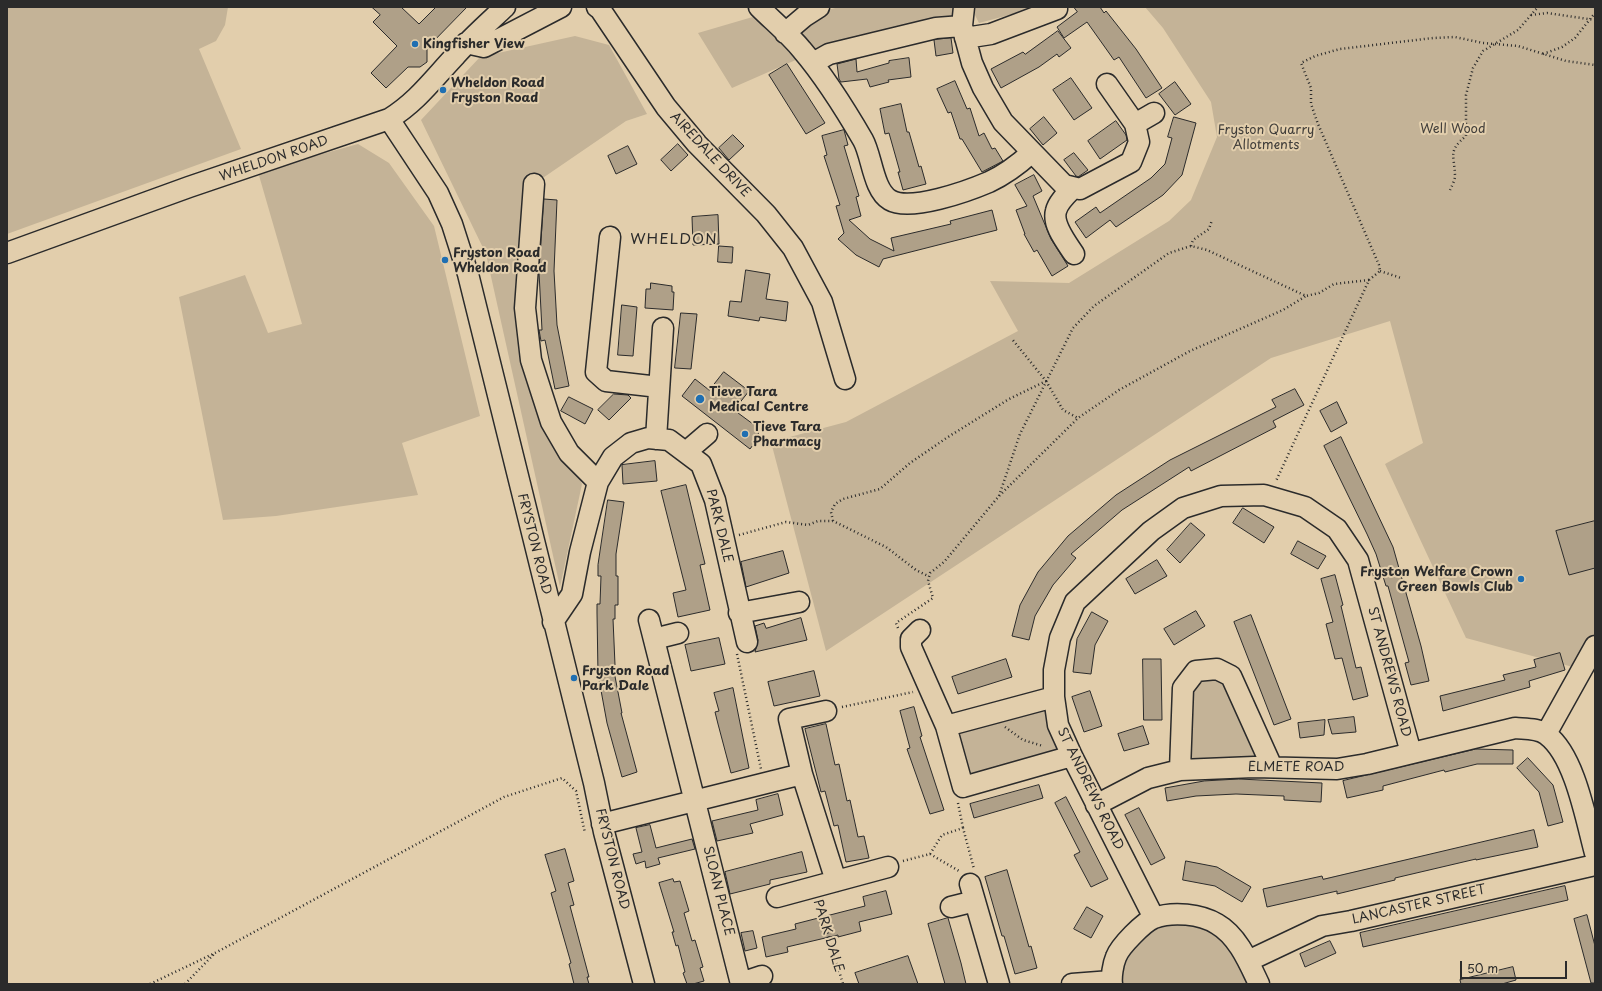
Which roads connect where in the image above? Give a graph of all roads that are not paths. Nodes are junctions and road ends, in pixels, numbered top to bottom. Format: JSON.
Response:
{"nodes":[{"id":1,"x":504,"y":7,"type":"edge"},
{"id":2,"x":561,"y":7,"type":"edge"},
{"id":3,"x":597,"y":7,"type":"edge"},
{"id":4,"x":759,"y":7,"type":"edge"},
{"id":5,"x":819,"y":7,"type":"edge"},
{"id":6,"x":1057,"y":9,"type":"dead end"},
{"id":7,"x":963,"y":24,"type":"edge"},
{"id":8,"x":785,"y":33,"type":"junction"},
{"id":9,"x":466,"y":43,"type":"junction"},
{"id":10,"x":813,"y":63,"type":"junction"},
{"id":11,"x":1107,"y":84,"type":"dead end"},
{"id":12,"x":1154,"y":113,"type":"dead end"},
{"id":13,"x":389,"y":119,"type":"junction"},
{"id":14,"x":1135,"y":124,"type":"junction"},
{"id":15,"x":1031,"y":153,"type":"junction"},
{"id":16,"x":534,"y":184,"type":"dead end"},
{"id":17,"x":1073,"y":188,"type":"junction"},
{"id":18,"x":610,"y":237,"type":"dead end"},
{"id":19,"x":7,"y":253,"type":"edge"},
{"id":20,"x":1074,"y":254,"type":"dead end"},
{"id":21,"x":663,"y":328,"type":"dead end"},
{"id":22,"x":844,"y":379,"type":"dead end"},
{"id":23,"x":659,"y":387,"type":"junction"},
{"id":24,"x":707,"y":434,"type":"dead end"},
{"id":25,"x":656,"y":439,"type":"junction"},
{"id":26,"x":686,"y":452,"type":"junction"},
{"id":27,"x":598,"y":482,"type":"junction"},
{"id":28,"x":799,"y":602,"type":"dead end"},
{"id":29,"x":739,"y":613,"type":"junction"},
{"id":30,"x":650,"y":620,"type":"dead end"},
{"id":31,"x":553,"y":622,"type":"junction"},
{"id":32,"x":920,"y":630,"type":"dead end"},
{"id":33,"x":678,"y":633,"type":"dead end"},
{"id":34,"x":654,"y":639,"type":"junction"},
{"id":35,"x":746,"y":642,"type":"road end"},
{"id":36,"x":1595,"y":646,"type":"edge"},
{"id":37,"x":1054,"y":697,"type":"junction"},
{"id":38,"x":826,"y":711,"type":"road end"},
{"id":39,"x":946,"y":726,"type":"junction"},
{"id":40,"x":1546,"y":734,"type":"junction"},
{"id":41,"x":1070,"y":752,"type":"junction"},
{"id":42,"x":1411,"y":753,"type":"junction"},
{"id":43,"x":1272,"y":767,"type":"junction"},
{"id":44,"x":1180,"y":770,"type":"junction"},
{"id":45,"x":802,"y":774,"type":"junction"},
{"id":46,"x":695,"y":800,"type":"junction"},
{"id":47,"x":1096,"y":805,"type":"junction"},
{"id":48,"x":603,"y":828,"type":"junction"},
{"id":49,"x":1595,"y":853,"type":"edge"},
{"id":50,"x":1595,"y":865,"type":"edge"},
{"id":51,"x":888,"y":867,"type":"road end"},
{"id":52,"x":836,"y":881,"type":"junction"},
{"id":53,"x":777,"y":897,"type":"dead end"},
{"id":54,"x":952,"y":908,"type":"dead end"},
{"id":55,"x":1154,"y":918,"type":"junction"},
{"id":56,"x":1248,"y":961,"type":"junction"},
{"id":57,"x":762,"y":976,"type":"dead end"},
{"id":58,"x":1112,"y":982,"type":"edge"},
{"id":59,"x":741,"y":983,"type":"edge"},
{"id":60,"x":644,"y":984,"type":"edge"},
{"id":61,"x":999,"y":984,"type":"edge"},
{"id":62,"x":1072,"y":984,"type":"edge"},
{"id":63,"x":1258,"y":984,"type":"edge"}],
"edges":[{"from":1,"to":9,"type":"street","name":"WHELDON ROAD"},
{"from":2,"to":9,"type":"street"},
{"from":3,"to":22,"type":"street","name":"AIREDALE DRIVE"},
{"from":4,"to":8,"type":"street"},
{"from":5,"to":8,"type":"street"},
{"from":6,"to":7,"type":"street"},
{"from":7,"to":10,"type":"street"},
{"from":7,"to":15,"type":"street"},
{"from":8,"to":10,"type":"street"},
{"from":9,"to":13,"type":"street","name":"WHELDON ROAD"},
{"from":10,"to":15,"type":"street"},
{"from":11,"to":14,"type":"street"},
{"from":12,"to":14,"type":"street"},
{"from":13,"to":19,"type":"street","name":"WHELDON ROAD"},
{"from":13,"to":31,"type":"street","name":"FRYSTON ROAD"},
{"from":14,"to":17,"type":"street"},
{"from":15,"to":17,"type":"street"},
{"from":16,"to":27,"type":"street"},
{"from":17,"to":20,"type":"street"},
{"from":18,"to":23,"type":"street"},
{"from":21,"to":23,"type":"street"},
{"from":23,"to":25,"type":"street"},
{"from":24,"to":26,"type":"street"},
{"from":25,"to":26,"type":"street","name":"PARK DALE"},
{"from":25,"to":27,"type":"street","name":"PARK DALE"},
{"from":26,"to":29,"type":"street","name":"PARK DALE"},
{"from":27,"to":31,"type":"street","name":"PARK DALE"},
{"from":28,"to":29,"type":"street"},
{"from":29,"to":35,"type":"street","name":"PARK DALE"},
{"from":30,"to":34,"type":"street","name":"SLOAN PLACE"},
{"from":31,"to":48,"type":"street","name":"FRYSTON ROAD"},
{"from":32,"to":39,"type":"street"},
{"from":33,"to":34,"type":"street"},
{"from":34,"to":46,"type":"street","name":"SLOAN PLACE"},
{"from":36,"to":40,"type":"street"},
{"from":37,"to":39,"type":"street"},
{"from":37,"to":41,"type":"street","name":"ST ANDREWS ROAD"},
{"from":37,"to":42,"type":"street","name":"ST ANDREWS ROAD"},
{"from":38,"to":45,"type":"street"},
{"from":39,"to":41,"type":"street"},
{"from":40,"to":42,"type":"street","name":"ELMETE ROAD"},
{"from":40,"to":49,"type":"street"},
{"from":41,"to":47,"type":"street","name":"ST ANDREWS ROAD"},
{"from":42,"to":43,"type":"street","name":"ELMETE ROAD"},
{"from":43,"to":44,"type":"street","name":"ELMETE ROAD"},
{"from":43,"to":44,"type":"street"},
{"from":44,"to":47,"type":"street","name":"ELMETE ROAD"},
{"from":45,"to":46,"type":"street"},
{"from":45,"to":52,"type":"street"},
{"from":46,"to":48,"type":"street"},
{"from":46,"to":59,"type":"street","name":"SLOAN PLACE"},
{"from":47,"to":55,"type":"street","name":"ST ANDREWS ROAD"},
{"from":48,"to":60,"type":"street","name":"FRYSTON ROAD"},
{"from":50,"to":56,"type":"street","name":"LANCASTER STREET"},
{"from":51,"to":52,"type":"street"},
{"from":52,"to":53,"type":"street"},
{"from":54,"to":61,"type":"street"},
{"from":55,"to":56,"type":"street"},
{"from":55,"to":58,"type":"street"},
{"from":56,"to":63,"type":"street"},
{"from":57,"to":59,"type":"street","name":"SLOAN PLACE"},
{"from":58,"to":62,"type":"street"}]}
